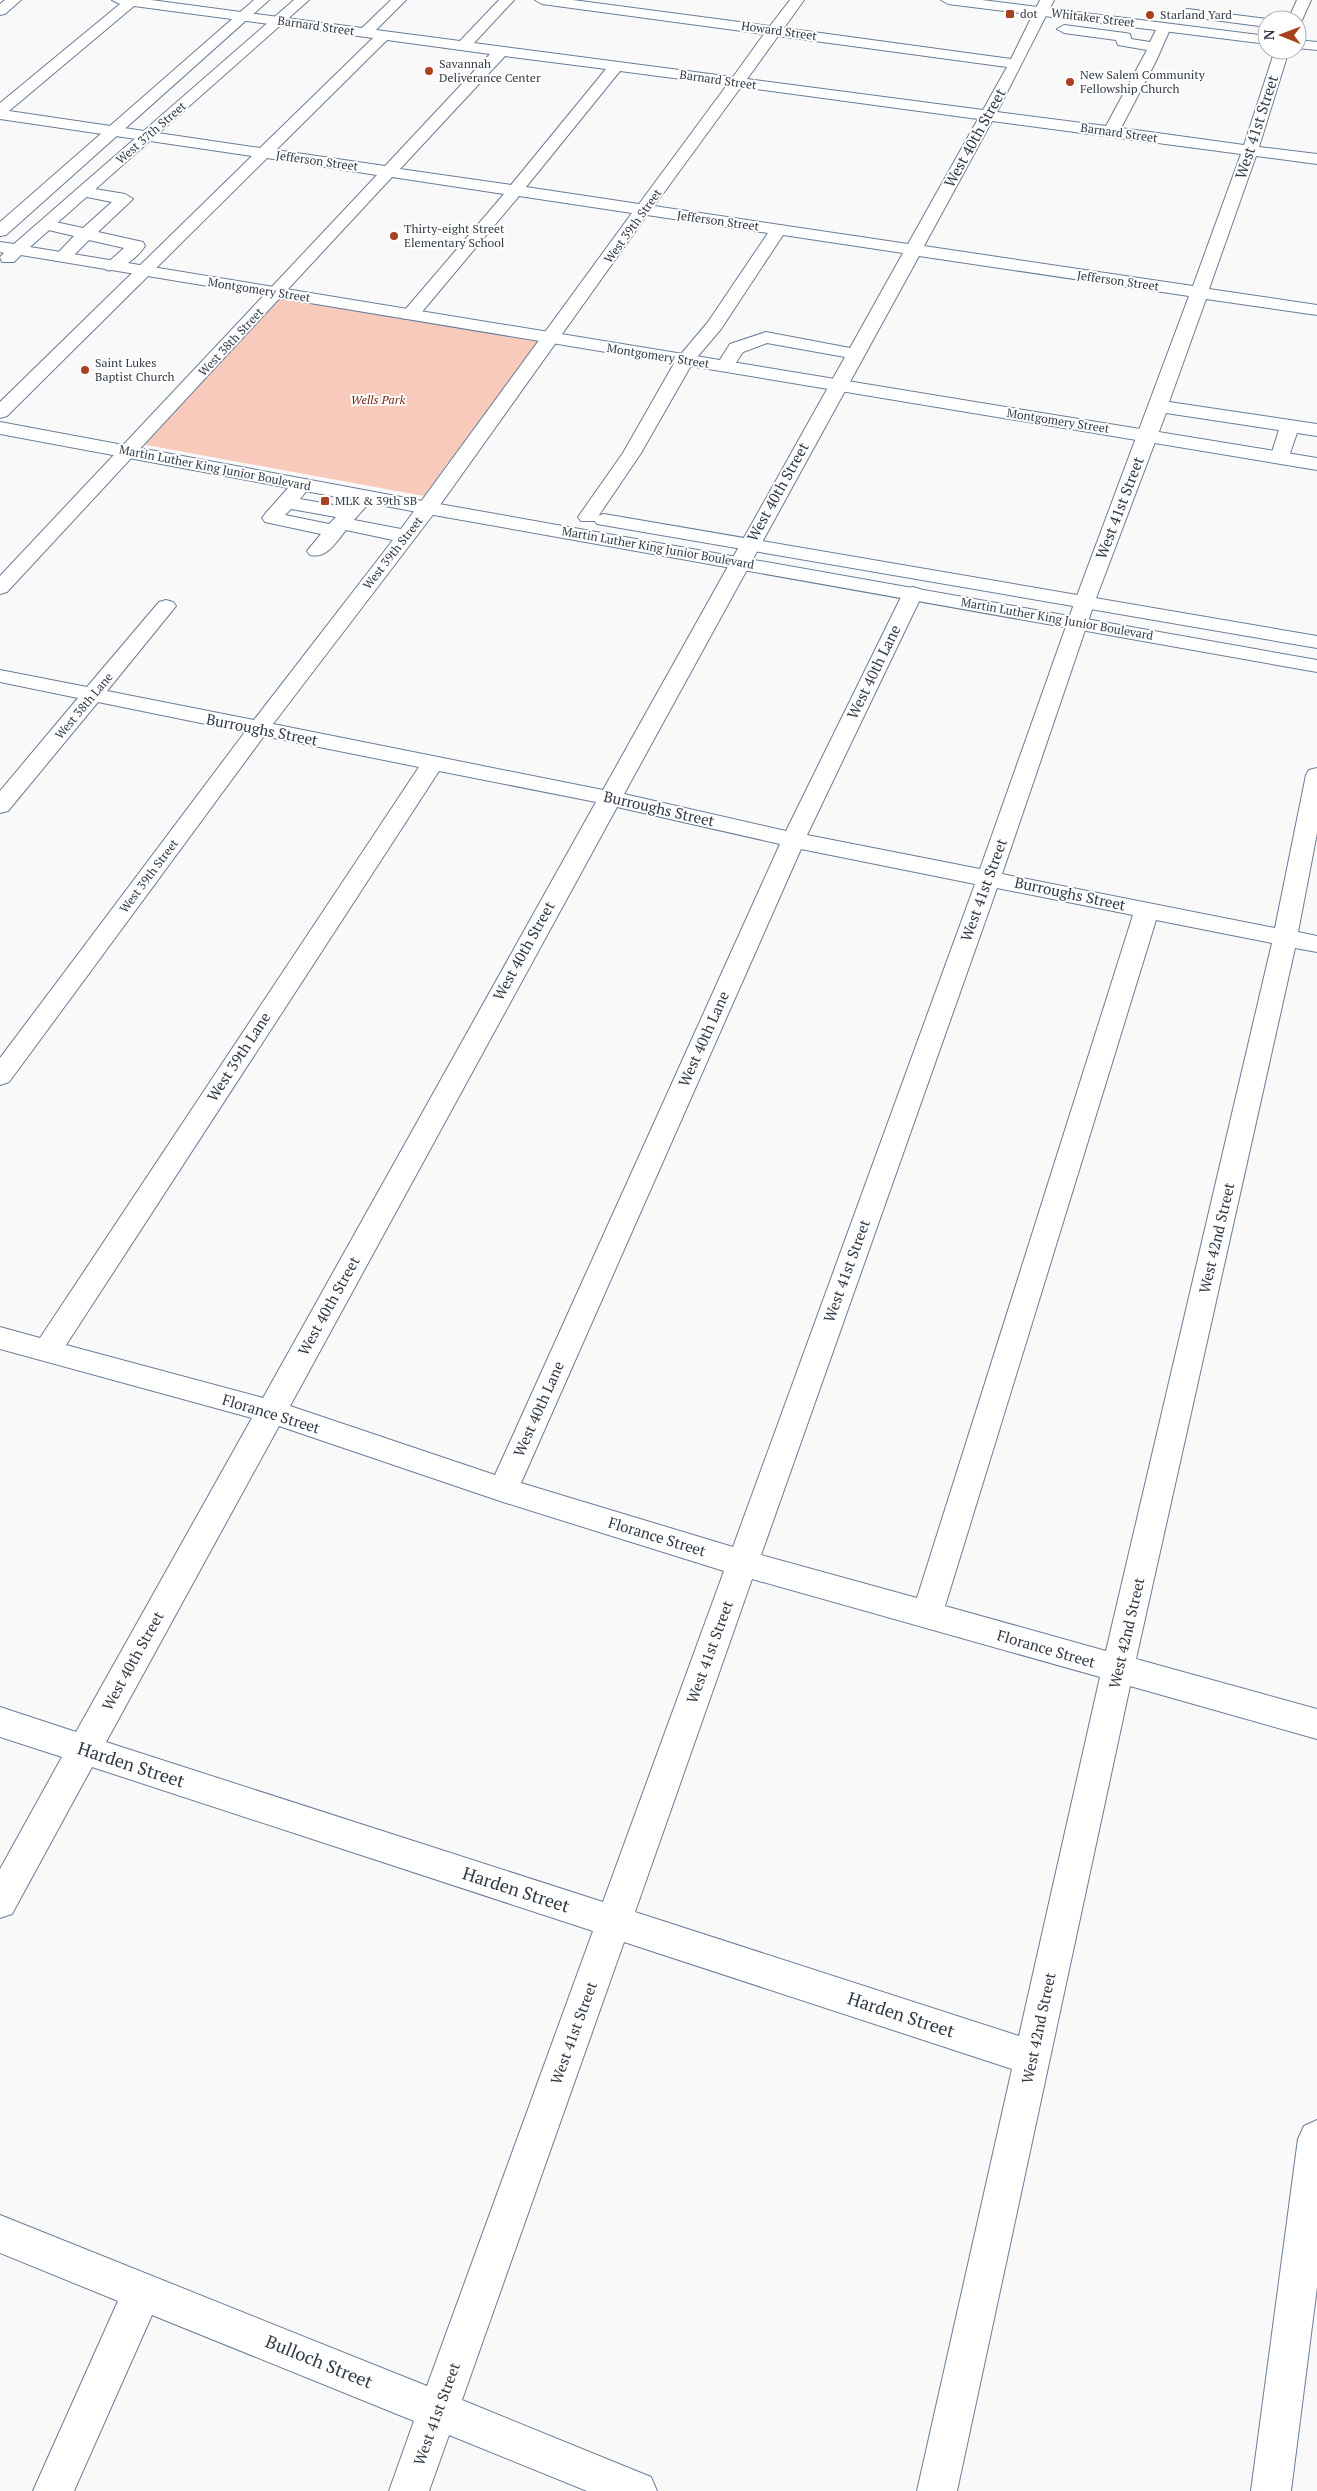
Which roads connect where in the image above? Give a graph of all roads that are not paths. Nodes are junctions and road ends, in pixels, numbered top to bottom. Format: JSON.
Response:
{"nodes":[{"id":1,"x":14,"y":0,"type":"edge"},
{"id":2,"x":262,"y":0,"type":"edge"},
{"id":3,"x":302,"y":0,"type":"edge"},
{"id":4,"x":398,"y":0,"type":"edge"},
{"id":5,"x":507,"y":0,"type":"edge"},
{"id":6,"x":542,"y":0,"type":"edge"},
{"id":7,"x":797,"y":0,"type":"edge"},
{"id":8,"x":948,"y":0,"type":"edge"},
{"id":9,"x":125,"y":1,"type":"edge"},
{"id":10,"x":1044,"y":6,"type":"edge"},
{"id":11,"x":0,"y":11,"type":"edge"},
{"id":12,"x":1188,"y":13,"type":"dead end"},
{"id":13,"x":243,"y":16,"type":"junction"},
{"id":14,"x":278,"y":20,"type":"junction"},
{"id":15,"x":1257,"y":22,"type":"edge"},
{"id":16,"x":1164,"y":27,"type":"junction"},
{"id":17,"x":1064,"y":29,"type":"dead end"},
{"id":18,"x":774,"y":30,"type":"junction"},
{"id":19,"x":366,"y":32,"type":"junction"},
{"id":20,"x":384,"y":35,"type":"junction"},
{"id":21,"x":1257,"y":39,"type":"edge"},
{"id":22,"x":464,"y":45,"type":"junction"},
{"id":23,"x":1155,"y":47,"type":"junction"},
{"id":24,"x":501,"y":51,"type":"junction"},
{"id":25,"x":1279,"y":60,"type":"edge"},
{"id":26,"x":1016,"y":64,"type":"junction"},
{"id":27,"x":616,"y":66,"type":"junction"},
{"id":28,"x":738,"y":83,"type":"junction"},
{"id":29,"x":0,"y":113,"type":"edge"},
{"id":30,"x":987,"y":115,"type":"junction"},
{"id":31,"x":112,"y":131,"type":"junction"},
{"id":32,"x":1111,"y":132,"type":"junction"},
{"id":33,"x":147,"y":136,"type":"junction"},
{"id":34,"x":1250,"y":150,"type":"junction"},
{"id":35,"x":264,"y":153,"type":"junction"},
{"id":36,"x":1317,"y":159,"type":"edge"},
{"id":37,"x":389,"y":172,"type":"junction"},
{"id":38,"x":515,"y":191,"type":"junction"},
{"id":39,"x":83,"y":192,"type":"junction"},
{"id":40,"x":645,"y":210,"type":"junction"},
{"id":41,"x":46,"y":225,"type":"junction"},
{"id":42,"x":778,"y":230,"type":"junction"},
{"id":43,"x":0,"y":231,"type":"edge"},
{"id":44,"x":86,"y":234,"type":"junction"},
{"id":45,"x":8,"y":249,"type":"edge"},
{"id":46,"x":913,"y":250,"type":"junction"},
{"id":47,"x":62,"y":257,"type":"junction"},
{"id":48,"x":0,"y":266,"type":"edge"},
{"id":49,"x":112,"y":266,"type":"junction"},
{"id":50,"x":145,"y":272,"type":"junction"},
{"id":51,"x":275,"y":293,"type":"junction"},
{"id":52,"x":1199,"y":293,"type":"junction"},
{"id":53,"x":1317,"y":310,"type":"edge"},
{"id":54,"x":410,"y":315,"type":"junction"},
{"id":55,"x":549,"y":338,"type":"junction"},
{"id":56,"x":856,"y":354,"type":"junction"},
{"id":57,"x":685,"y":360,"type":"junction"},
{"id":58,"x":725,"y":366,"type":"junction"},
{"id":59,"x":838,"y":385,"type":"junction"},
{"id":60,"x":1158,"y":406,"type":"junction"},
{"id":61,"x":0,"y":411,"type":"edge"},
{"id":62,"x":1289,"y":426,"type":"junction"},
{"id":63,"x":0,"y":428,"type":"edge"},
{"id":64,"x":1317,"y":430,"type":"edge"},
{"id":65,"x":1147,"y":436,"type":"junction"},
{"id":66,"x":142,"y":437,"type":"junction"},
{"id":67,"x":129,"y":452,"type":"junction"},
{"id":68,"x":1280,"y":458,"type":"junction"},
{"id":69,"x":1317,"y":464,"type":"edge"},
{"id":70,"x":302,"y":484,"type":"junction"},
{"id":71,"x":365,"y":496,"type":"junction"},
{"id":72,"x":434,"y":500,"type":"junction"},
{"id":73,"x":542,"y":510,"type":"dead end"},
{"id":74,"x":341,"y":523,"type":"junction"},
{"id":75,"x":405,"y":536,"type":"junction"},
{"id":76,"x":317,"y":551,"type":"dead end"},
{"id":77,"x":744,"y":553,"type":"junction"},
{"id":78,"x":0,"y":588,"type":"edge"},
{"id":79,"x":913,"y":593,"type":"junction"},
{"id":80,"x":166,"y":606,"type":"dead end"},
{"id":81,"x":1082,"y":612,"type":"junction"},
{"id":82,"x":1317,"y":642,"type":"edge"},
{"id":83,"x":1317,"y":666,"type":"edge"},
{"id":84,"x":0,"y":676,"type":"edge"},
{"id":85,"x":93,"y":695,"type":"junction"},
{"id":86,"x":258,"y":729,"type":"junction"},
{"id":87,"x":432,"y":764,"type":"junction"},
{"id":88,"x":1317,"y":775,"type":"edge"},
{"id":89,"x":609,"y":798,"type":"junction"},
{"id":90,"x":0,"y":806,"type":"edge"},
{"id":91,"x":794,"y":840,"type":"junction"},
{"id":92,"x":989,"y":877,"type":"junction"},
{"id":93,"x":1147,"y":909,"type":"junction"},
{"id":94,"x":1285,"y":937,"type":"junction"},
{"id":95,"x":1317,"y":944,"type":"edge"},
{"id":96,"x":0,"y":1076,"type":"edge"},
{"id":97,"x":0,"y":1338,"type":"edge"},
{"id":98,"x":47,"y":1351,"type":"junction"},
{"id":99,"x":271,"y":1412,"type":"junction"},
{"id":100,"x":503,"y":1490,"type":"junction"},
{"id":101,"x":742,"y":1563,"type":"junction"},
{"id":102,"x":927,"y":1615,"type":"junction"},
{"id":103,"x":1118,"y":1669,"type":"junction"},
{"id":104,"x":0,"y":1722,"type":"edge"},
{"id":105,"x":1317,"y":1724,"type":"edge"},
{"id":106,"x":84,"y":1750,"type":"junction"},
{"id":107,"x":0,"y":1902,"type":"edge"},
{"id":108,"x":614,"y":1922,"type":"junction"},
{"id":109,"x":1032,"y":2058,"type":"junction"},
{"id":110,"x":1317,"y":2139,"type":"edge"},
{"id":111,"x":0,"y":2234,"type":"edge"},
{"id":112,"x":143,"y":2291,"type":"junction"},
{"id":113,"x":438,"y":2410,"type":"junction"},
{"id":114,"x":53,"y":2491,"type":"edge"},
{"id":115,"x":409,"y":2491,"type":"edge"},
{"id":116,"x":637,"y":2491,"type":"edge"},
{"id":117,"x":937,"y":2491,"type":"edge"},
{"id":118,"x":1271,"y":2491,"type":"edge"}],
"edges":[{"from":1,"to":11,"type":"street"},
{"from":2,"to":13,"type":"street","name":"West 37th Street"},
{"from":3,"to":14,"type":"street","name":"West 37th Street"},
{"from":4,"to":19,"type":"street"},
{"from":5,"to":22,"type":"street"},
{"from":6,"to":18,"type":"street","name":"Howard Street"},
{"from":7,"to":18,"type":"street","name":"West 39th Street"},
{"from":8,"to":10,"type":"street","name":"Whitaker Street"},
{"from":9,"to":13,"type":"street","name":"Barnard Street"},
{"from":9,"to":29,"type":"street"},
{"from":10,"to":16,"type":"street","name":"Whitaker Street"},
{"from":10,"to":26,"type":"street","name":"West 40th Street"},
{"from":12,"to":15,"type":"street"},
{"from":13,"to":14,"type":"street","name":"Barnard Street"},
{"from":13,"to":31,"type":"street","name":"West 37th Street"},
{"from":14,"to":19,"type":"street","name":"Barnard Street"},
{"from":14,"to":33,"type":"street","name":"West 37th Street"},
{"from":16,"to":21,"type":"street","name":"Whitaker Street"},
{"from":16,"to":23,"type":"street"},
{"from":17,"to":23,"type":"street"},
{"from":18,"to":26,"type":"street","name":"Howard Street"},
{"from":18,"to":28,"type":"street","name":"West 39th Street"},
{"from":19,"to":20,"type":"street","name":"Barnard Street"},
{"from":20,"to":22,"type":"street","name":"Barnard Street"},
{"from":20,"to":35,"type":"street"},
{"from":22,"to":24,"type":"street","name":"Barnard Street"},
{"from":23,"to":32,"type":"street"},
{"from":24,"to":27,"type":"street","name":"Barnard Street"},
{"from":24,"to":37,"type":"street","name":"West 38th Street"},
{"from":25,"to":34,"type":"street","name":"West 41st Street"},
{"from":26,"to":30,"type":"street","name":"West 40th Street"},
{"from":27,"to":28,"type":"street","name":"Barnard Street"},
{"from":27,"to":38,"type":"street"},
{"from":28,"to":30,"type":"street","name":"Barnard Street"},
{"from":28,"to":40,"type":"street","name":"West 39th Street"},
{"from":29,"to":31,"type":"street","name":"Jefferson Street"},
{"from":30,"to":32,"type":"street","name":"Barnard Street"},
{"from":30,"to":46,"type":"street","name":"West 40th Street"},
{"from":31,"to":33,"type":"street","name":"Jefferson Street"},
{"from":31,"to":43,"type":"street","name":"West 37th Street"},
{"from":32,"to":34,"type":"street","name":"Barnard Street"},
{"from":33,"to":35,"type":"street","name":"Jefferson Street"},
{"from":33,"to":39,"type":"street","name":"West 37th Street"},
{"from":34,"to":36,"type":"street","name":"Barnard Street"},
{"from":34,"to":52,"type":"street","name":"West 41st Street"},
{"from":35,"to":37,"type":"street","name":"Jefferson Street"},
{"from":35,"to":50,"type":"street"},
{"from":37,"to":38,"type":"street","name":"Jefferson Street"},
{"from":37,"to":51,"type":"street","name":"West 38th Street"},
{"from":38,"to":40,"type":"street","name":"Jefferson Street"},
{"from":38,"to":54,"type":"street"},
{"from":39,"to":41,"type":"street","name":"West 37th Street"},
{"from":39,"to":44,"type":"street"},
{"from":40,"to":42,"type":"street","name":"Jefferson Street"},
{"from":40,"to":55,"type":"street","name":"West 39th Street"},
{"from":41,"to":44,"type":"street"},
{"from":41,"to":45,"type":"street","name":"West 37th Street"},
{"from":42,"to":46,"type":"street","name":"Jefferson Street"},
{"from":42,"to":57,"type":"street"},
{"from":44,"to":47,"type":"street"},
{"from":44,"to":49,"type":"street"},
{"from":45,"to":47,"type":"street","name":"Montgomery Street"},
{"from":45,"to":48,"type":"street","name":"West 37th Street"},
{"from":46,"to":52,"type":"street","name":"Jefferson Street"},
{"from":46,"to":56,"type":"street","name":"West 40th Street"},
{"from":47,"to":49,"type":"street","name":"Montgomery Street"},
{"from":49,"to":50,"type":"street","name":"Montgomery Street"},
{"from":50,"to":51,"type":"street","name":"Montgomery Street"},
{"from":50,"to":61,"type":"street"},
{"from":51,"to":54,"type":"street","name":"Montgomery Street"},
{"from":51,"to":66,"type":"street","name":"West 38th Street"},
{"from":52,"to":53,"type":"street","name":"Jefferson Street"},
{"from":52,"to":60,"type":"street","name":"West 41st Street"},
{"from":54,"to":55,"type":"street","name":"Montgomery Street"},
{"from":55,"to":57,"type":"street","name":"Montgomery Street"},
{"from":55,"to":72,"type":"street","name":"West 39th Street"},
{"from":56,"to":58,"type":"street"},
{"from":56,"to":59,"type":"street","name":"West 40th Street"},
{"from":57,"to":58,"type":"street","name":"Montgomery Street"},
{"from":57,"to":77,"type":"street","name":"Martin Luther King Junior Boulevard"},
{"from":58,"to":59,"type":"street","name":"Montgomery Street"},
{"from":59,"to":65,"type":"street","name":"Montgomery Street"},
{"from":59,"to":77,"type":"street","name":"West 40th Street"},
{"from":60,"to":62,"type":"street"},
{"from":60,"to":65,"type":"street","name":"West 41st Street"},
{"from":61,"to":66,"type":"street","name":"Martin Luther King Junior Boulevard"},
{"from":62,"to":64,"type":"street"},
{"from":62,"to":68,"type":"street"},
{"from":63,"to":67,"type":"street","name":"Martin Luther King Junior Boulevard"},
{"from":65,"to":68,"type":"street","name":"Montgomery Street"},
{"from":65,"to":81,"type":"street","name":"West 41st Street"},
{"from":66,"to":67,"type":"street","name":"West 38th Street"},
{"from":66,"to":72,"type":"street","name":"Martin Luther King Junior Boulevard"},
{"from":67,"to":70,"type":"street","name":"Martin Luther King Junior Boulevard"},
{"from":67,"to":78,"type":"street","name":"West 38th Street"},
{"from":68,"to":69,"type":"street","name":"Montgomery Street"},
{"from":70,"to":71,"type":"street","name":"Martin Luther King Junior Boulevard"},
{"from":70,"to":74,"type":"street"},
{"from":71,"to":72,"type":"street","name":"Martin Luther King Junior Boulevard"},
{"from":71,"to":74,"type":"street"},
{"from":72,"to":73,"type":"street","name":"Martin Luther King Junior Boulevard"},
{"from":72,"to":75,"type":"street","name":"West 39th Street"},
{"from":72,"to":77,"type":"street","name":"Martin Luther King Junior Boulevard"},
{"from":74,"to":75,"type":"street"},
{"from":74,"to":76,"type":"street"},
{"from":75,"to":86,"type":"street","name":"West 39th Street"},
{"from":77,"to":79,"type":"street","name":"Martin Luther King Junior Boulevard"},
{"from":77,"to":81,"type":"street","name":"Martin Luther King Junior Boulevard"},
{"from":77,"to":89,"type":"street","name":"West 40th Street"},
{"from":79,"to":81,"type":"street","name":"Martin Luther King Junior Boulevard"},
{"from":79,"to":91,"type":"street","name":"West 40th Lane"},
{"from":80,"to":85,"type":"street","name":"West 38th Lane"},
{"from":81,"to":82,"type":"street","name":"Martin Luther King Junior Boulevard"},
{"from":81,"to":83,"type":"street","name":"Martin Luther King Junior Boulevard"},
{"from":81,"to":92,"type":"street","name":"West 41st Street"},
{"from":84,"to":85,"type":"street","name":"Burroughs Street"},
{"from":85,"to":86,"type":"street","name":"Burroughs Street"},
{"from":85,"to":90,"type":"street","name":"West 38th Lane"},
{"from":86,"to":87,"type":"street","name":"Burroughs Street"},
{"from":86,"to":96,"type":"street","name":"West 39th Street"},
{"from":87,"to":89,"type":"street","name":"Burroughs Street"},
{"from":87,"to":98,"type":"street","name":"West 39th Lane"},
{"from":88,"to":94,"type":"street","name":"West 42nd Street"},
{"from":89,"to":91,"type":"street","name":"Burroughs Street"},
{"from":89,"to":99,"type":"street","name":"West 40th Street"},
{"from":91,"to":92,"type":"street","name":"Burroughs Street"},
{"from":91,"to":100,"type":"street","name":"West 40th Lane"},
{"from":92,"to":93,"type":"street","name":"Burroughs Street"},
{"from":92,"to":101,"type":"street","name":"West 41st Street"},
{"from":93,"to":94,"type":"street","name":"Burroughs Street"},
{"from":93,"to":102,"type":"street"},
{"from":94,"to":95,"type":"street","name":"Burroughs Street"},
{"from":94,"to":103,"type":"street","name":"West 42nd Street"},
{"from":97,"to":98,"type":"street","name":"Florance Street"},
{"from":98,"to":99,"type":"street","name":"Florance Street"},
{"from":99,"to":100,"type":"street","name":"Florance Street"},
{"from":99,"to":106,"type":"street","name":"West 40th Street"},
{"from":100,"to":101,"type":"street","name":"Florance Street"},
{"from":101,"to":102,"type":"street","name":"Florance Street"},
{"from":101,"to":108,"type":"street","name":"West 41st Street"},
{"from":102,"to":103,"type":"street","name":"Florance Street"},
{"from":103,"to":105,"type":"street","name":"Florance Street"},
{"from":103,"to":109,"type":"street","name":"West 42nd Street"},
{"from":104,"to":106,"type":"street","name":"Harden Street"},
{"from":106,"to":107,"type":"street","name":"West 40th Street"},
{"from":106,"to":108,"type":"street","name":"Harden Street"},
{"from":108,"to":109,"type":"street","name":"Harden Street"},
{"from":108,"to":113,"type":"street","name":"West 41st Street"},
{"from":109,"to":117,"type":"street","name":"West 42nd Street"},
{"from":110,"to":118,"type":"street"},
{"from":111,"to":112,"type":"street","name":"Bulloch Street"},
{"from":112,"to":113,"type":"street","name":"Bulloch Street"},
{"from":112,"to":114,"type":"street"},
{"from":113,"to":115,"type":"street","name":"West 41st Street"},
{"from":113,"to":116,"type":"street","name":"Bulloch Street"}]}
